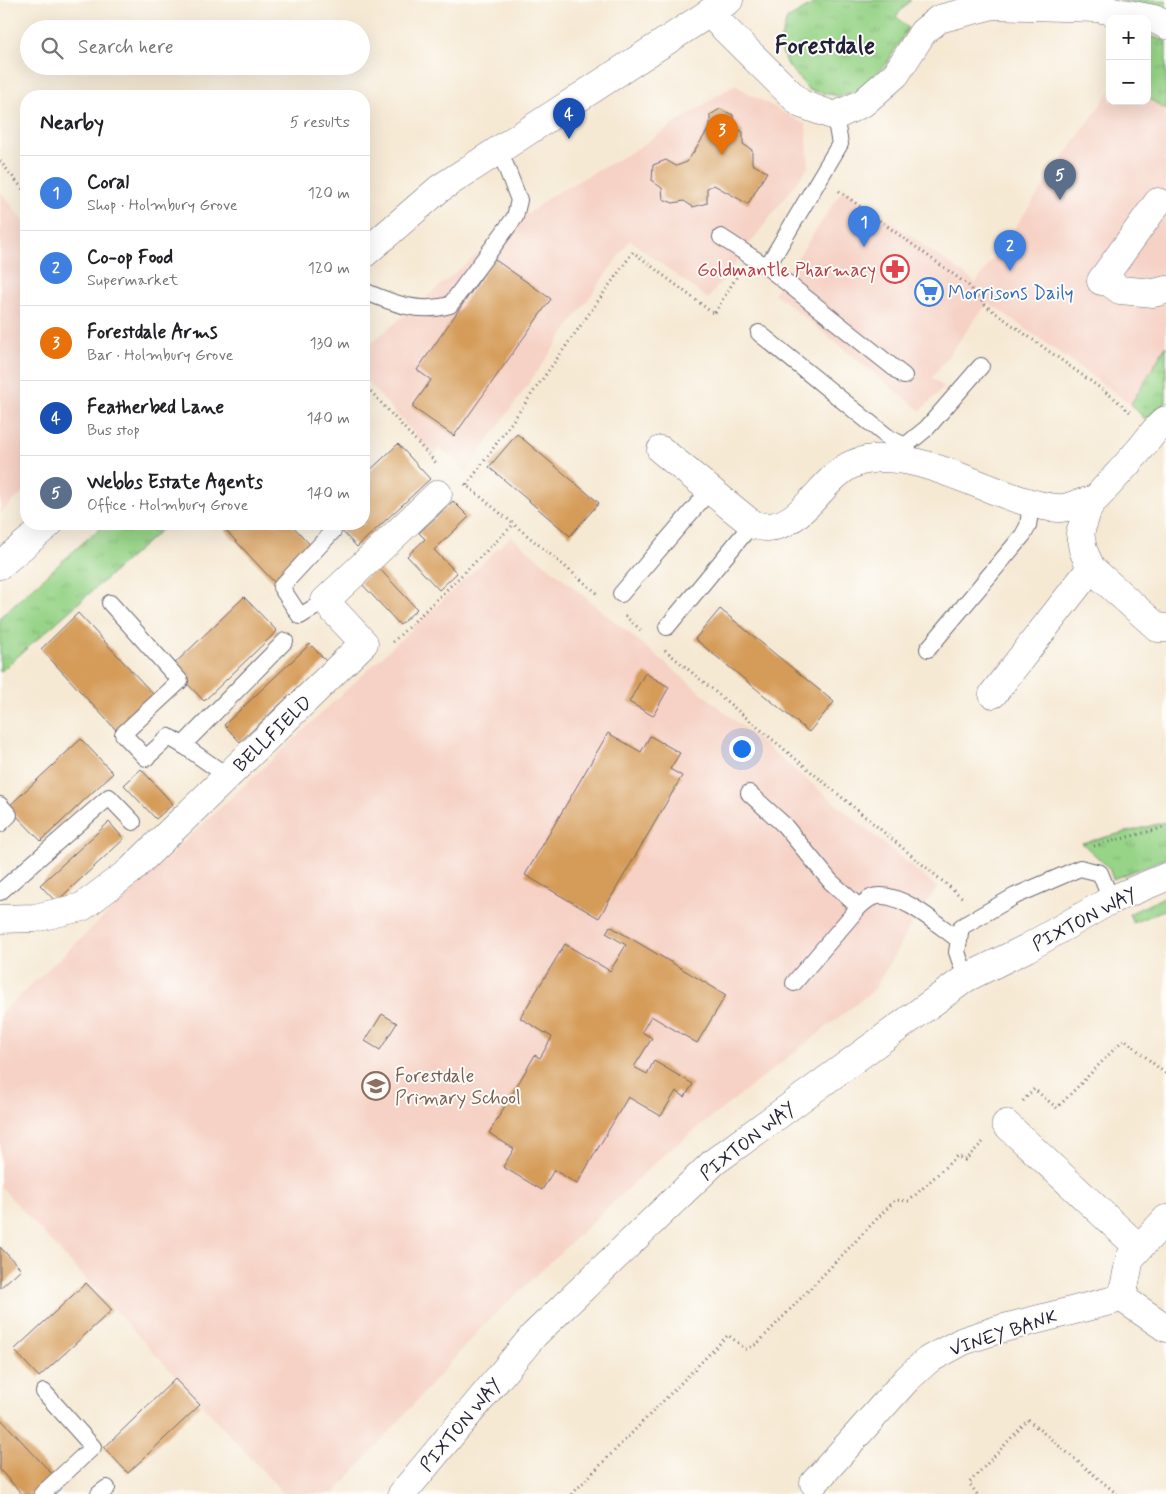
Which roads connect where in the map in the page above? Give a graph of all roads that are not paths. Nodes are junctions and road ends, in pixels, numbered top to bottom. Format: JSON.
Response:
{"nodes":[{"id":1,"x":720,"y":6,"type":"edge"},
{"id":2,"x":1166,"y":25,"type":"edge"},
{"id":3,"x":835,"y":116,"type":"junction"},
{"id":4,"x":498,"y":149,"type":"junction"},
{"id":5,"x":1158,"y":202,"type":"dead end"},
{"id":6,"x":721,"y":237,"type":"dead end"},
{"id":7,"x":370,"y":249,"type":"edge"},
{"id":8,"x":767,"y":267,"type":"junction"},
{"id":9,"x":1166,"y":290,"type":"edge"},
{"id":10,"x":370,"y":293,"type":"edge"},
{"id":11,"x":759,"y":333,"type":"dead end"},
{"id":12,"x":982,"y":366,"type":"dead end"},
{"id":13,"x":904,"y":376,"type":"dead end"},
{"id":14,"x":1160,"y":427,"type":"edge"},
{"id":15,"x":661,"y":450,"type":"dead end"},
{"id":16,"x":903,"y":453,"type":"junction"},
{"id":17,"x":449,"y":487,"type":"road end"},
{"id":18,"x":710,"y":490,"type":"junction"},
{"id":19,"x":1094,"y":499,"type":"junction"},
{"id":20,"x":1031,"y":504,"type":"junction"},
{"id":21,"x":752,"y":524,"type":"junction"},
{"id":22,"x":43,"y":530,"type":"edge"},
{"id":23,"x":332,"y":530,"type":"edge"},
{"id":24,"x":0,"y":565,"type":"edge"},
{"id":25,"x":1090,"y":568,"type":"junction"},
{"id":26,"x":621,"y":594,"type":"dead end"},
{"id":27,"x":325,"y":601,"type":"junction"},
{"id":28,"x":110,"y":602,"type":"dead end"},
{"id":29,"x":667,"y":627,"type":"dead end"},
{"id":30,"x":1166,"y":628,"type":"edge"},
{"id":31,"x":285,"y":641,"type":"dead end"},
{"id":32,"x":928,"y":649,"type":"dead end"},
{"id":33,"x":993,"y":694,"type":"dead end"},
{"id":34,"x":184,"y":746,"type":"junction"},
{"id":35,"x":228,"y":776,"type":"junction"},
{"id":36,"x":749,"y":793,"type":"dead end"},
{"id":37,"x":0,"y":805,"type":"edge"},
{"id":38,"x":133,"y":822,"type":"dead end"},
{"id":39,"x":0,"y":824,"type":"edge"},
{"id":40,"x":1166,"y":877,"type":"edge"},
{"id":41,"x":0,"y":892,"type":"edge"},
{"id":42,"x":1111,"y":900,"type":"junction"},
{"id":43,"x":859,"y":907,"type":"junction"},
{"id":44,"x":0,"y":918,"type":"edge"},
{"id":45,"x":959,"y":940,"type":"junction"},
{"id":46,"x":966,"y":978,"type":"junction"},
{"id":47,"x":794,"y":983,"type":"dead end"},
{"id":48,"x":1004,"y":1123,"type":"road end"},
{"id":49,"x":1166,"y":1219,"type":"edge"},
{"id":50,"x":1138,"y":1247,"type":"junction"},
{"id":51,"x":1122,"y":1298,"type":"junction"},
{"id":52,"x":1166,"y":1328,"type":"edge"},
{"id":53,"x":44,"y":1392,"type":"dead end"},
{"id":54,"x":814,"y":1483,"type":"dead end"},
{"id":55,"x":42,"y":1494,"type":"edge"},
{"id":56,"x":402,"y":1494,"type":"edge"}],
"edges":[{"from":1,"to":3,"type":"street"},
{"from":1,"to":4,"type":"street"},
{"from":2,"to":3,"type":"street"},
{"from":3,"to":8,"type":"lane"},
{"from":4,"to":7,"type":"street"},
{"from":4,"to":10,"type":"lane"},
{"from":5,"to":9,"type":"street"},
{"from":6,"to":8,"type":"lane"},
{"from":8,"to":13,"type":"lane"},
{"from":11,"to":16,"type":"lane"},
{"from":12,"to":16,"type":"lane"},
{"from":14,"to":19,"type":"street"},
{"from":15,"to":18,"type":"street"},
{"from":16,"to":20,"type":"street"},
{"from":16,"to":21,"type":"street"},
{"from":17,"to":27,"type":"street"},
{"from":18,"to":21,"type":"street"},
{"from":18,"to":26,"type":"lane"},
{"from":19,"to":20,"type":"street"},
{"from":19,"to":25,"type":"street"},
{"from":20,"to":32,"type":"lane"},
{"from":21,"to":29,"type":"lane"},
{"from":22,"to":24,"type":"street"},
{"from":23,"to":27,"type":"lane"},
{"from":25,"to":30,"type":"street"},
{"from":25,"to":33,"type":"street"},
{"from":27,"to":35,"type":"street","name":"BELLFIELD"},
{"from":28,"to":34,"type":"lane"},
{"from":31,"to":34,"type":"lane"},
{"from":34,"to":35,"type":"lane"},
{"from":35,"to":44,"type":"street","name":"BELLFIELD"},
{"from":36,"to":43,"type":"lane"},
{"from":37,"to":39,"type":"lane"},
{"from":38,"to":41,"type":"lane"},
{"from":40,"to":42,"type":"street","name":"PIXTON WAY"},
{"from":42,"to":45,"type":"lane"},
{"from":42,"to":46,"type":"street","name":"PIXTON WAY"},
{"from":43,"to":45,"type":"lane"},
{"from":43,"to":47,"type":"lane"},
{"from":45,"to":46,"type":"lane"},
{"from":46,"to":56,"type":"street","name":"PIXTON WAY"},
{"from":48,"to":50,"type":"street"},
{"from":49,"to":50,"type":"street"},
{"from":50,"to":51,"type":"street"},
{"from":51,"to":52,"type":"street"},
{"from":51,"to":54,"type":"street","name":"VINEY BANK"},
{"from":53,"to":55,"type":"lane"}]}
